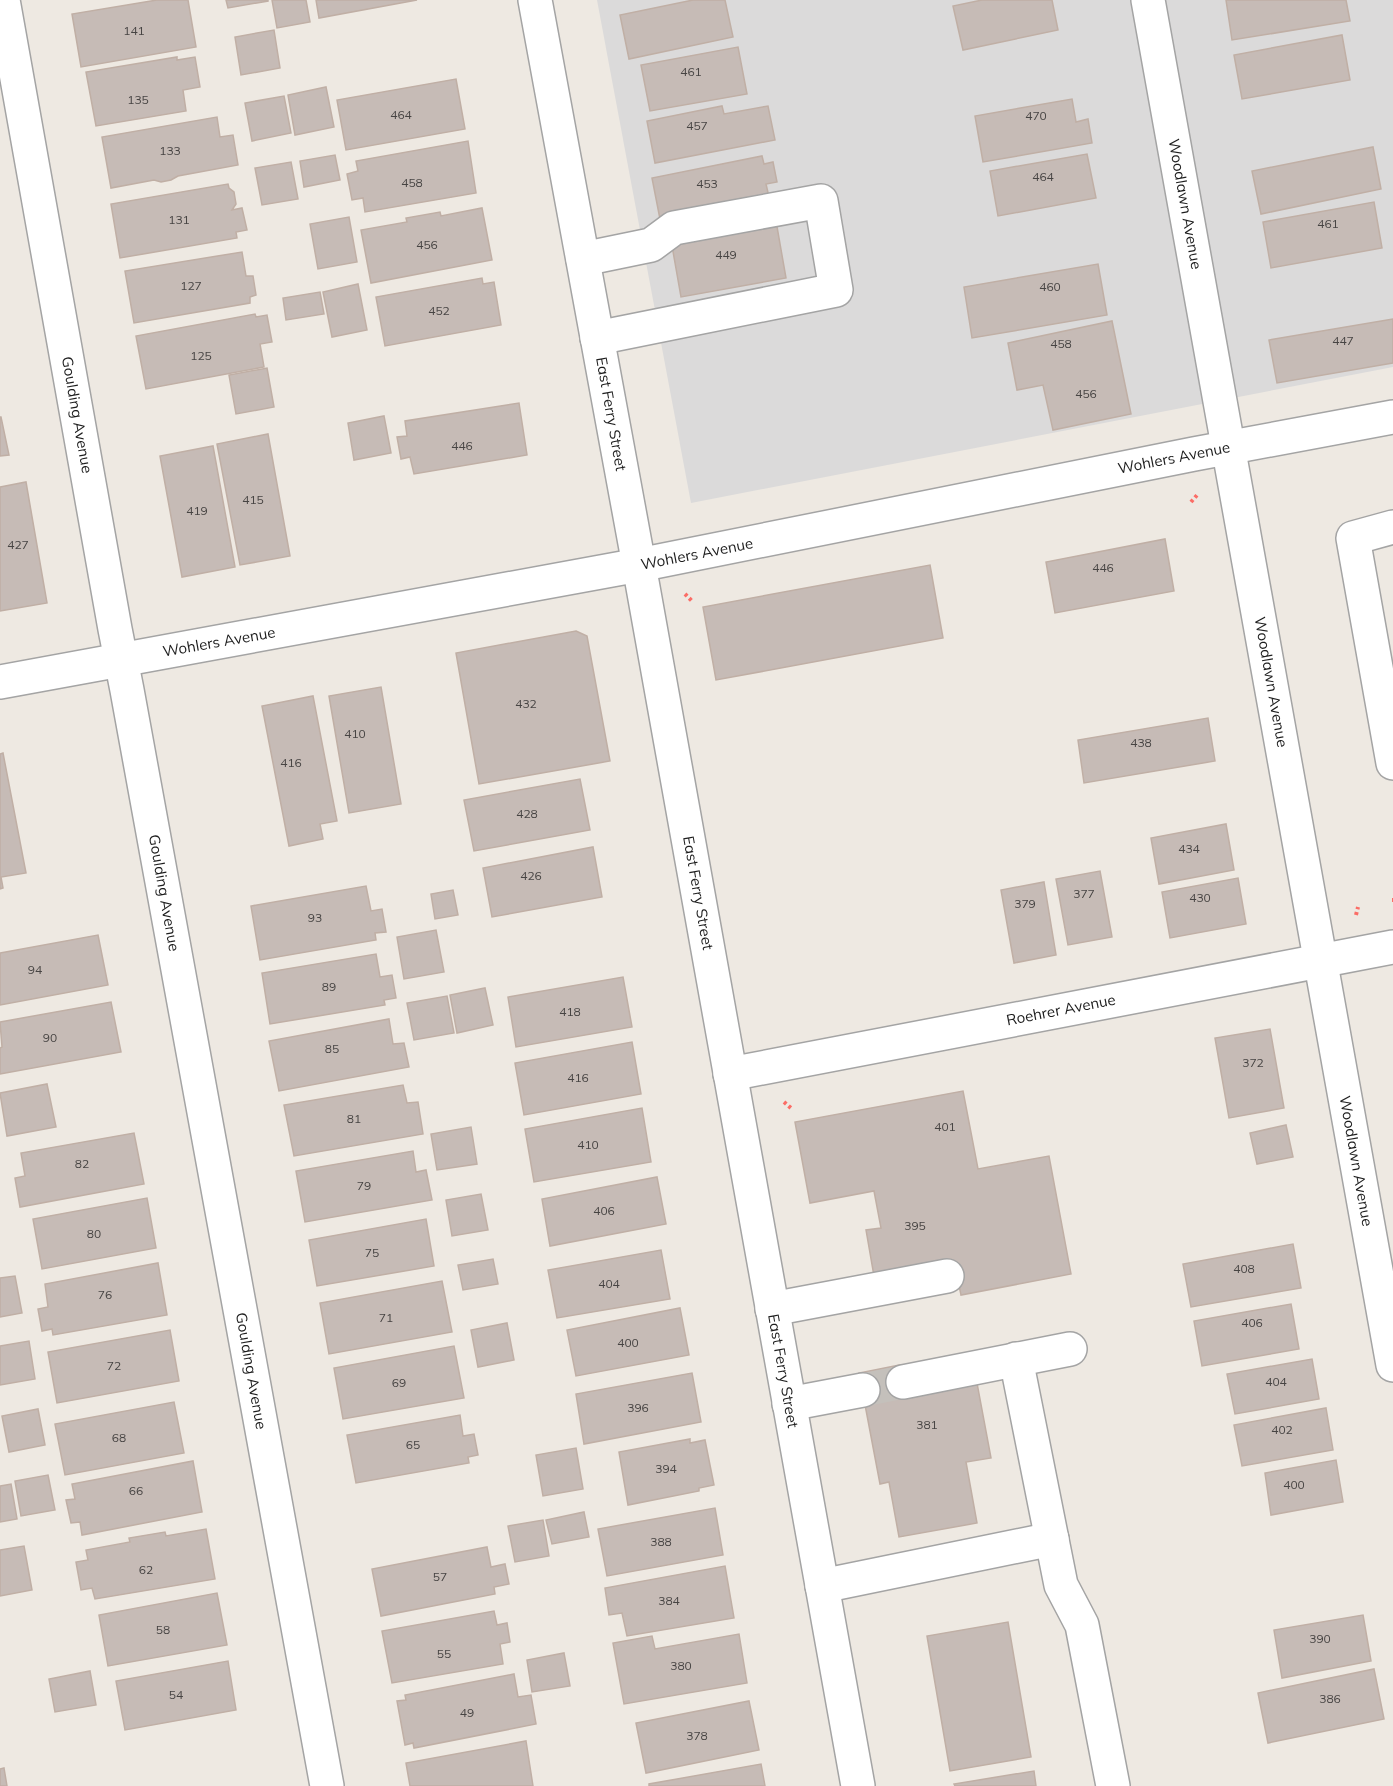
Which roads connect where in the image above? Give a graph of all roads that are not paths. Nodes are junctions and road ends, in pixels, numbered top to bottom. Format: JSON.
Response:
{"nodes":[{"id":1,"x":3,"y":0,"type":"edge"},
{"id":2,"x":535,"y":0,"type":"edge"},
{"id":3,"x":1148,"y":0,"type":"edge"},
{"id":4,"x":583,"y":259,"type":"junction"},
{"id":5,"x":597,"y":338,"type":"junction"},
{"id":6,"x":1393,"y":417,"type":"edge"},
{"id":7,"x":1229,"y":447,"type":"junction"},
{"id":8,"x":1393,"y":527,"type":"edge"},
{"id":9,"x":639,"y":565,"type":"junction"},
{"id":10,"x":1383,"y":650,"type":"edge"},
{"id":11,"x":122,"y":660,"type":"junction"},
{"id":12,"x":0,"y":682,"type":"edge"},
{"id":13,"x":1393,"y":763,"type":"edge"},
{"id":14,"x":1393,"y":946,"type":"edge"},
{"id":15,"x":1320,"y":960,"type":"junction"},
{"id":16,"x":730,"y":1074,"type":"junction"},
{"id":17,"x":947,"y":1276,"type":"dead end"},
{"id":18,"x":772,"y":1309,"type":"junction"},
{"id":19,"x":1070,"y":1348,"type":"dead end"},
{"id":20,"x":1016,"y":1359,"type":"junction"},
{"id":21,"x":1393,"y":1365,"type":"edge"},
{"id":22,"x":903,"y":1382,"type":"tunnel mouth"},
{"id":23,"x":863,"y":1390,"type":"tunnel mouth"},
{"id":24,"x":789,"y":1404,"type":"junction"},
{"id":25,"x":1052,"y":1539,"type":"junction"},
{"id":26,"x":822,"y":1586,"type":"junction"},
{"id":27,"x":327,"y":1786,"type":"edge"},
{"id":28,"x":858,"y":1786,"type":"edge"},
{"id":29,"x":1113,"y":1786,"type":"edge"}],
"edges":[{"from":1,"to":11,"type":"street","name":"Goulding Avenue"},
{"from":2,"to":4,"type":"street","name":"East Ferry Street"},
{"from":3,"to":7,"type":"street","name":"Woodlawn Avenue"},
{"from":4,"to":5,"type":"street","name":"East Ferry Street"},
{"from":4,"to":5,"type":"street"},
{"from":5,"to":9,"type":"street","name":"East Ferry Street"},
{"from":6,"to":7,"type":"street","name":"Wohlers Avenue"},
{"from":7,"to":9,"type":"street","name":"Wohlers Avenue"},
{"from":7,"to":15,"type":"street","name":"Woodlawn Avenue"},
{"from":8,"to":10,"type":"street"},
{"from":9,"to":11,"type":"street","name":"Wohlers Avenue"},
{"from":9,"to":16,"type":"street","name":"East Ferry Street"},
{"from":10,"to":13,"type":"street"},
{"from":11,"to":12,"type":"street","name":"Wohlers Avenue"},
{"from":11,"to":27,"type":"street","name":"Goulding Avenue"},
{"from":14,"to":15,"type":"street","name":"Roehrer Avenue"},
{"from":15,"to":16,"type":"street","name":"Roehrer Avenue"},
{"from":15,"to":21,"type":"street","name":"Woodlawn Avenue"},
{"from":16,"to":18,"type":"street","name":"East Ferry Street"},
{"from":17,"to":18,"type":"street"},
{"from":18,"to":24,"type":"street","name":"East Ferry Street"},
{"from":19,"to":20,"type":"street"},
{"from":20,"to":22,"type":"street"},
{"from":20,"to":25,"type":"street"},
{"from":23,"to":24,"type":"street"},
{"from":24,"to":26,"type":"street","name":"East Ferry Street"},
{"from":25,"to":26,"type":"street"},
{"from":25,"to":29,"type":"street"},
{"from":26,"to":28,"type":"street","name":"East Ferry Street"}]}
